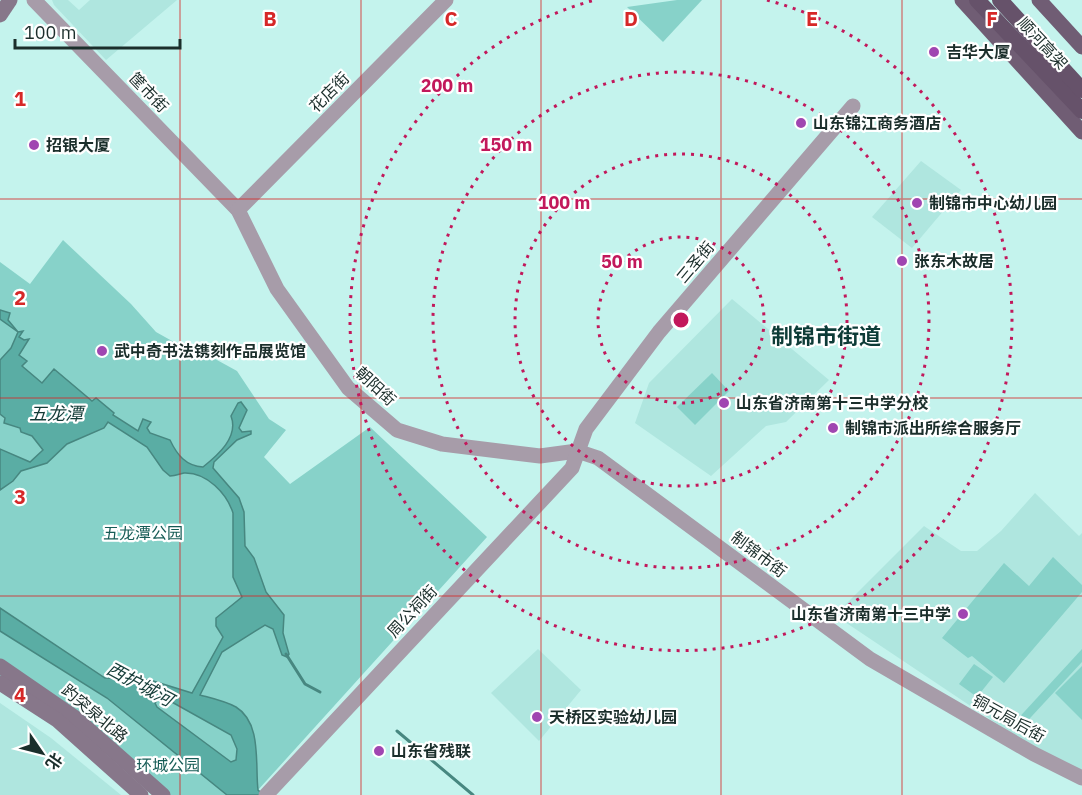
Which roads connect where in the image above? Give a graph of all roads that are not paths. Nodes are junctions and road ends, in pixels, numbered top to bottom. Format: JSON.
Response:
{"nodes":[{"id":1,"x":10,"y":0,"type":"edge"},
{"id":2,"x":34,"y":0,"type":"edge"},
{"id":3,"x":446,"y":0,"type":"edge"},
{"id":4,"x":962,"y":0,"type":"edge"},
{"id":5,"x":977,"y":0,"type":"edge"},
{"id":6,"x":1000,"y":0,"type":"edge"},
{"id":7,"x":1040,"y":0,"type":"edge"},
{"id":8,"x":0,"y":15,"type":"edge"},
{"id":9,"x":1082,"y":47,"type":"edge"},
{"id":10,"x":1082,"y":90,"type":"edge"},
{"id":11,"x":853,"y":106,"type":"dead end"},
{"id":12,"x":1082,"y":111,"type":"edge"},
{"id":13,"x":1082,"y":132,"type":"edge"},
{"id":14,"x":238,"y":210,"type":"junction"},
{"id":15,"x":577,"y":451,"type":"junction"},
{"id":16,"x":0,"y":666,"type":"edge"},
{"id":17,"x":0,"y":683,"type":"edge"},
{"id":18,"x":918,"y":688,"type":"joint"},
{"id":19,"x":1082,"y":778,"type":"edge"},
{"id":20,"x":267,"y":794,"type":"edge"},
{"id":21,"x":141,"y":795,"type":"edge"},
{"id":22,"x":163,"y":795,"type":"edge"}],
"edges":[{"from":1,"to":8,"type":"main road"},
{"from":2,"to":14,"type":"street","name":"筐市街"},
{"from":3,"to":14,"type":"street","name":"花店街"},
{"from":4,"to":13,"type":"main road"},
{"from":5,"to":12,"type":"highway","name":"顺河高架"},
{"from":6,"to":10,"type":"highway","name":"顺河高架"},
{"from":7,"to":9,"type":"main road"},
{"from":11,"to":15,"type":"street","name":"三圣街"},
{"from":14,"to":15,"type":"street","name":"朝阳街"},
{"from":15,"to":18,"type":"street","name":"制锦市街"},
{"from":15,"to":20,"type":"street","name":"周公祠街"},
{"from":16,"to":22,"type":"main road","name":"趵突泉北路"},
{"from":17,"to":21,"type":"main road","name":"趵突泉北路"},
{"from":18,"to":19,"type":"street","name":"铜元局后街"}]}
